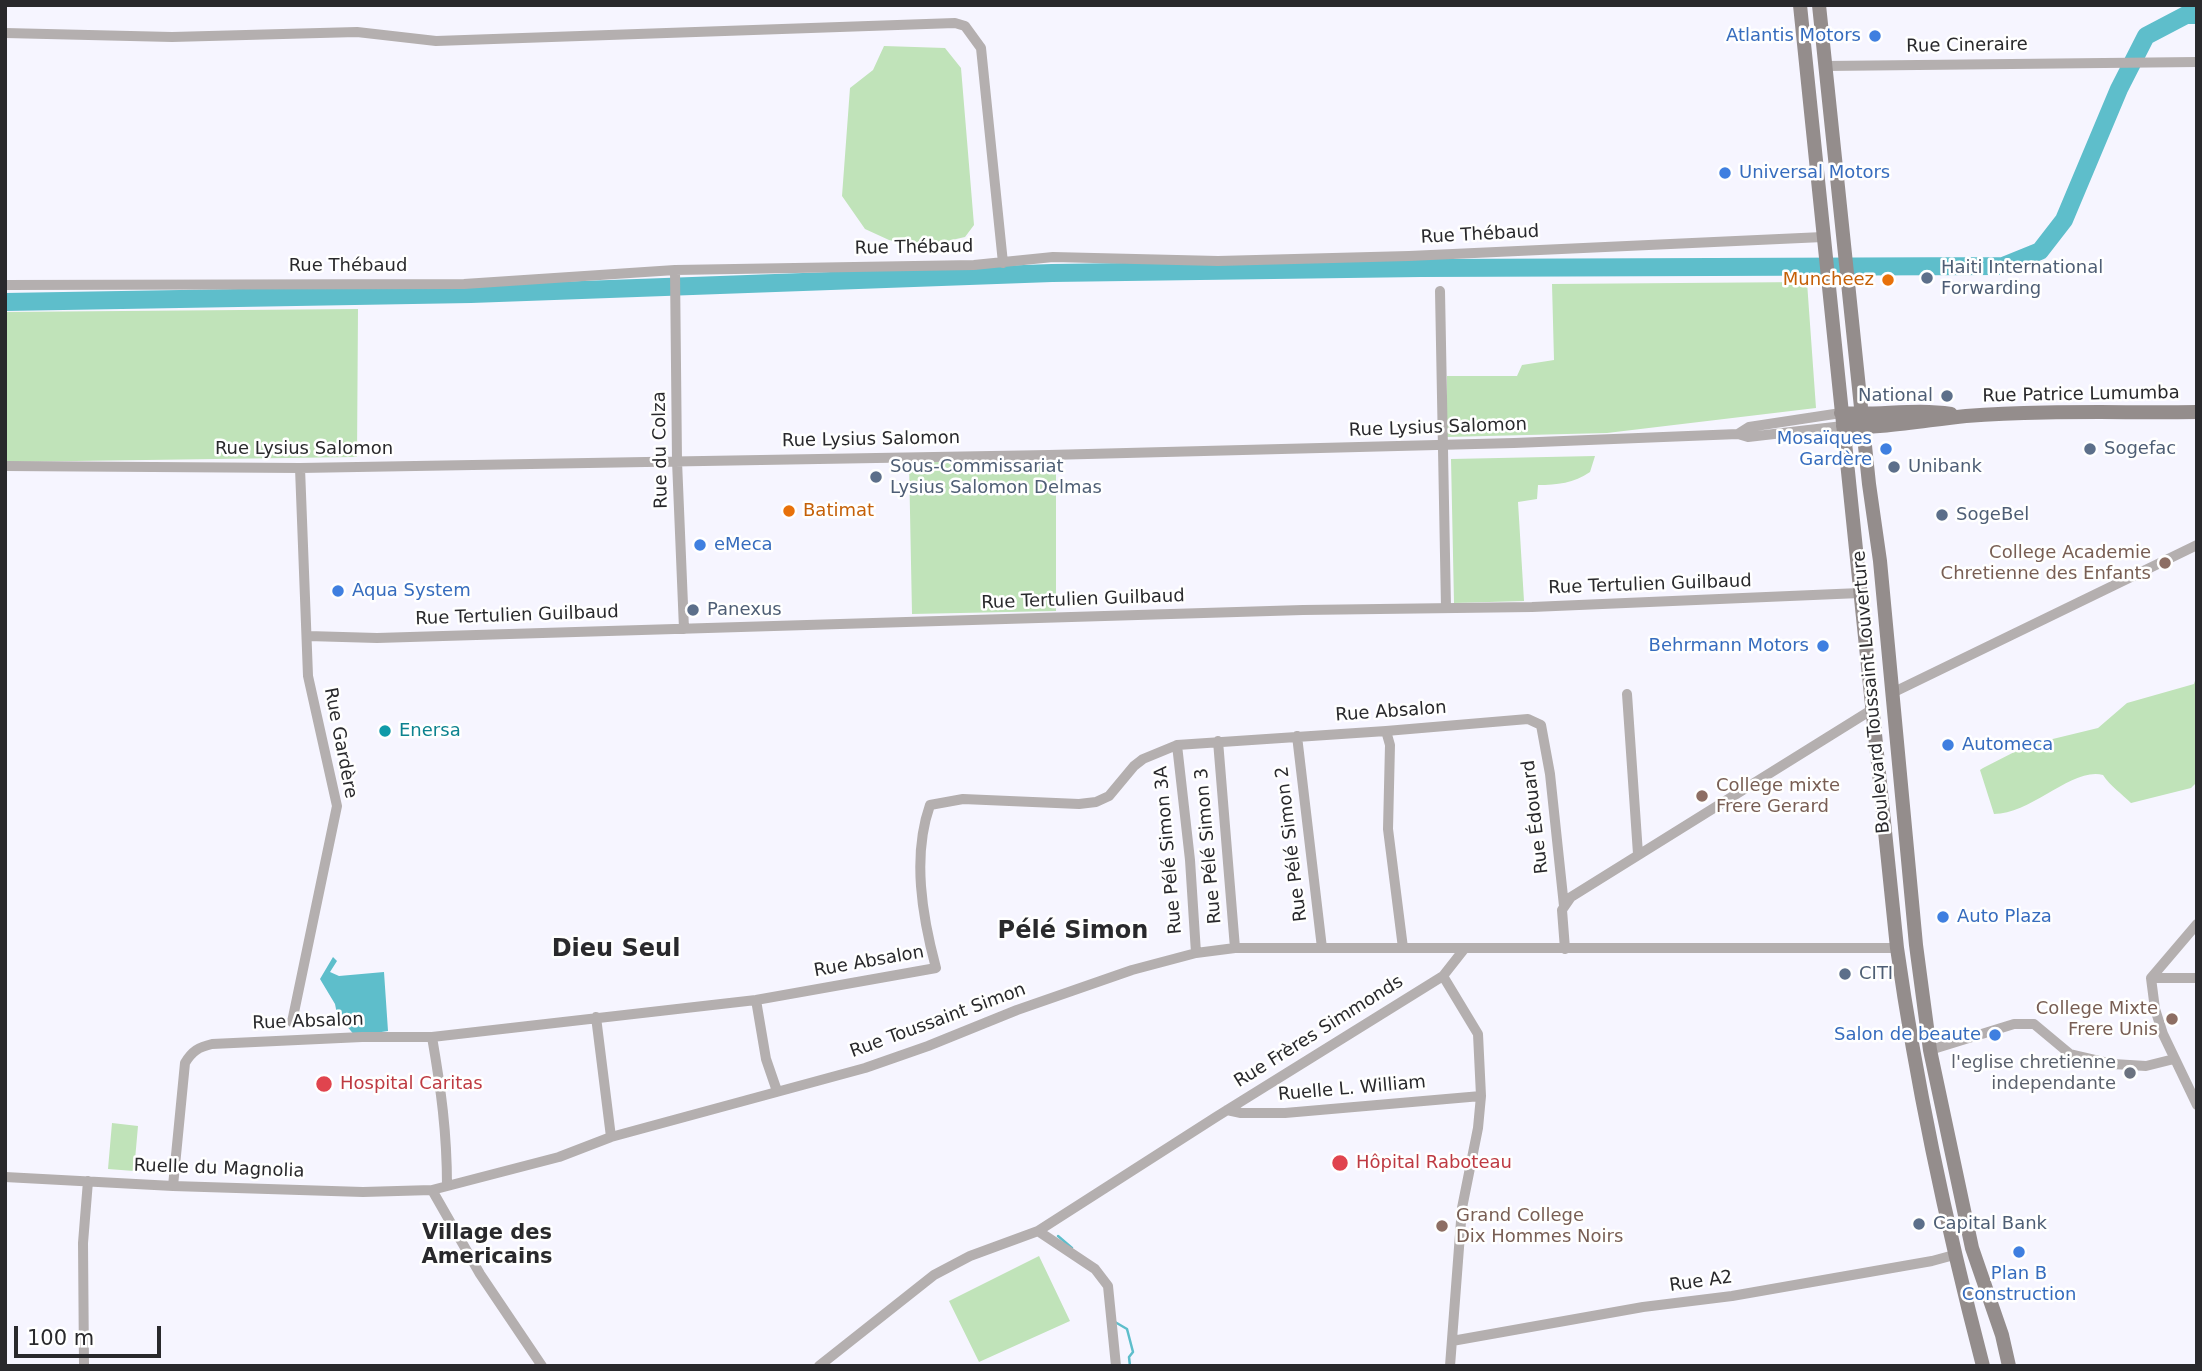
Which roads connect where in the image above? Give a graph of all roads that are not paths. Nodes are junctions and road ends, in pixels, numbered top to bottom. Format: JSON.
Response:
{"nodes":[{"id":1,"x":1800,"y":5,"type":"edge"},
{"id":2,"x":1819,"y":5,"type":"edge"},
{"id":3,"x":5,"y":33,"type":"edge"},
{"id":4,"x":2197,"y":62,"type":"edge"},
{"id":5,"x":1825,"y":66,"type":"junction"},
{"id":6,"x":1824,"y":240,"type":"junction"},
{"id":7,"x":1003,"y":263,"type":"junction"},
{"id":8,"x":675,"y":273,"type":"junction"},
{"id":9,"x":5,"y":285,"type":"edge"},
{"id":10,"x":1440,"y":291,"type":"dead end"},
{"id":11,"x":2197,"y":412,"type":"edge"},
{"id":12,"x":1842,"y":420,"type":"junction"},
{"id":13,"x":1864,"y":421,"type":"junction"},
{"id":14,"x":1442,"y":445,"type":"junction"},
{"id":15,"x":677,"y":461,"type":"junction"},
{"id":16,"x":5,"y":466,"type":"edge"},
{"id":17,"x":300,"y":468,"type":"junction"},
{"id":18,"x":2197,"y":545,"type":"edge"},
{"id":19,"x":1860,"y":593,"type":"junction"},
{"id":20,"x":1446,"y":608,"type":"junction"},
{"id":21,"x":684,"y":629,"type":"junction"},
{"id":22,"x":307,"y":636,"type":"junction"},
{"id":23,"x":1892,"y":693,"type":"junction"},
{"id":24,"x":1627,"y":694,"type":"dead end"},
{"id":25,"x":1873,"y":709,"type":"junction"},
{"id":26,"x":1541,"y":724,"type":"joint"},
{"id":27,"x":1386,"y":731,"type":"junction"},
{"id":28,"x":1297,"y":736,"type":"junction"},
{"id":29,"x":1218,"y":741,"type":"junction"},
{"id":30,"x":1177,"y":745,"type":"junction"},
{"id":31,"x":1638,"y":854,"type":"junction"},
{"id":32,"x":1564,"y":906,"type":"junction"},
{"id":33,"x":2197,"y":924,"type":"edge"},
{"id":34,"x":1916,"y":945,"type":"junction"},
{"id":35,"x":1465,"y":947,"type":"junction"},
{"id":36,"x":1235,"y":948,"type":"junction"},
{"id":37,"x":1322,"y":948,"type":"junction"},
{"id":38,"x":1404,"y":948,"type":"junction"},
{"id":39,"x":1565,"y":948,"type":"junction"},
{"id":40,"x":1897,"y":948,"type":"junction"},
{"id":41,"x":1196,"y":953,"type":"junction"},
{"id":42,"x":1443,"y":976,"type":"junction"},
{"id":43,"x":2151,"y":978,"type":"junction"},
{"id":44,"x":2197,"y":978,"type":"edge"},
{"id":45,"x":756,"y":1000,"type":"junction"},
{"id":46,"x":596,"y":1017,"type":"junction"},
{"id":47,"x":292,"y":1021,"type":"dead end"},
{"id":48,"x":432,"y":1037,"type":"junction"},
{"id":49,"x":1930,"y":1050,"type":"junction"},
{"id":50,"x":2174,"y":1059,"type":"junction"},
{"id":51,"x":777,"y":1091,"type":"junction"},
{"id":52,"x":1481,"y":1096,"type":"junction"},
{"id":53,"x":2197,"y":1105,"type":"edge"},
{"id":54,"x":1227,"y":1110,"type":"junction"},
{"id":55,"x":611,"y":1137,"type":"junction"},
{"id":56,"x":5,"y":1177,"type":"edge"},
{"id":57,"x":88,"y":1181,"type":"junction"},
{"id":58,"x":173,"y":1186,"type":"junction"},
{"id":59,"x":447,"y":1186,"type":"junction"},
{"id":60,"x":432,"y":1190,"type":"junction"},
{"id":61,"x":1038,"y":1231,"type":"junction"},
{"id":62,"x":1954,"y":1255,"type":"junction"},
{"id":63,"x":1452,"y":1341,"type":"junction"},
{"id":64,"x":83,"y":1366,"type":"edge"},
{"id":65,"x":542,"y":1366,"type":"edge"},
{"id":66,"x":819,"y":1366,"type":"edge"},
{"id":67,"x":1116,"y":1366,"type":"edge"},
{"id":68,"x":1450,"y":1366,"type":"edge"},
{"id":69,"x":1983,"y":1366,"type":"edge"},
{"id":70,"x":2009,"y":1366,"type":"edge"}],
"edges":[{"from":1,"to":6,"type":"main road","name":"Boulevard Toussaint Louverture"},
{"from":2,"to":5,"type":"main road","name":"Boulevard Toussaint Louverture"},
{"from":3,"to":7,"type":"street"},
{"from":4,"to":5,"type":"street","name":"Rue Cineraire"},
{"from":5,"to":13,"type":"main road","name":"Boulevard Toussaint Louverture"},
{"from":6,"to":7,"type":"street","name":"Rue Thébaud"},
{"from":6,"to":12,"type":"main road","name":"Boulevard Toussaint Louverture"},
{"from":7,"to":8,"type":"street","name":"Rue Thébaud"},
{"from":8,"to":9,"type":"street","name":"Rue Thébaud"},
{"from":8,"to":15,"type":"street","name":"Rue du Colza"},
{"from":10,"to":14,"type":"street"},
{"from":11,"to":13,"type":"main road","name":"Rue Patrice Lumumba"},
{"from":12,"to":13,"type":"main road","name":"Rue Patrice Lumumba"},
{"from":12,"to":14,"type":"street","name":"Rue Lysius Salomon"},
{"from":12,"to":19,"type":"main road","name":"Boulevard Toussaint Louverture"},
{"from":13,"to":23,"type":"main road","name":"Boulevard Toussaint Louverture"},
{"from":14,"to":15,"type":"street","name":"Rue Lysius Salomon"},
{"from":14,"to":20,"type":"street"},
{"from":15,"to":17,"type":"street","name":"Rue Lysius Salomon"},
{"from":15,"to":21,"type":"street","name":"Rue du Colza"},
{"from":16,"to":17,"type":"street","name":"Rue Lysius Salomon"},
{"from":17,"to":22,"type":"street","name":"Rue Gardère"},
{"from":18,"to":23,"type":"street"},
{"from":19,"to":20,"type":"street","name":"Rue Tertulien Guilbaud"},
{"from":19,"to":25,"type":"main road","name":"Boulevard Toussaint Louverture"},
{"from":20,"to":21,"type":"street","name":"Rue Tertulien Guilbaud"},
{"from":21,"to":22,"type":"street","name":"Rue Tertulien Guilbaud"},
{"from":22,"to":47,"type":"street","name":"Rue Gardère"},
{"from":23,"to":34,"type":"main road","name":"Boulevard Toussaint Louverture"},
{"from":24,"to":31,"type":"street"},
{"from":25,"to":31,"type":"street"},
{"from":25,"to":40,"type":"main road","name":"Boulevard Toussaint Louverture"},
{"from":26,"to":27,"type":"street","name":"Rue Absalon"},
{"from":26,"to":32,"type":"street","name":"Rue Édouard"},
{"from":27,"to":28,"type":"street","name":"Rue Absalon"},
{"from":27,"to":38,"type":"street"},
{"from":28,"to":29,"type":"street","name":"Rue Absalon"},
{"from":28,"to":37,"type":"street","name":"Rue Pélé Simon 2"},
{"from":29,"to":30,"type":"street","name":"Rue Absalon"},
{"from":29,"to":36,"type":"street","name":"Rue Pélé Simon 3"},
{"from":30,"to":41,"type":"street","name":"Rue Pélé Simon 3A"},
{"from":30,"to":45,"type":"street","name":"Rue Absalon"},
{"from":31,"to":32,"type":"street"},
{"from":32,"to":39,"type":"street","name":"Rue Édouard"},
{"from":33,"to":43,"type":"street"},
{"from":34,"to":40,"type":"main road"},
{"from":34,"to":49,"type":"main road","name":"Boulevard Toussaint Louverture"},
{"from":35,"to":38,"type":"street","name":"Rue Toussaint Simon"},
{"from":35,"to":39,"type":"street"},
{"from":35,"to":42,"type":"street","name":"Rue Frères Simmonds"},
{"from":36,"to":37,"type":"street","name":"Rue Toussaint Simon"},
{"from":36,"to":41,"type":"street","name":"Rue Toussaint Simon"},
{"from":37,"to":38,"type":"street","name":"Rue Toussaint Simon"},
{"from":39,"to":40,"type":"street"},
{"from":40,"to":62,"type":"main road","name":"Boulevard Toussaint Louverture"},
{"from":41,"to":51,"type":"street","name":"Rue Toussaint Simon"},
{"from":42,"to":52,"type":"street"},
{"from":42,"to":54,"type":"street","name":"Rue Frères Simmonds"},
{"from":43,"to":44,"type":"street"},
{"from":43,"to":50,"type":"street"},
{"from":45,"to":46,"type":"street","name":"Rue Absalon"},
{"from":45,"to":51,"type":"street"},
{"from":46,"to":48,"type":"street","name":"Rue Absalon"},
{"from":46,"to":55,"type":"street"},
{"from":48,"to":58,"type":"street","name":"Rue Absalon"},
{"from":48,"to":59,"type":"street"},
{"from":49,"to":50,"type":"street"},
{"from":49,"to":70,"type":"main road","name":"Boulevard Toussaint Louverture"},
{"from":50,"to":53,"type":"street"},
{"from":51,"to":55,"type":"street","name":"Rue Toussaint Simon"},
{"from":52,"to":54,"type":"street","name":"Ruelle L. William"},
{"from":52,"to":63,"type":"street"},
{"from":54,"to":61,"type":"street","name":"Rue Frères Simmonds"},
{"from":55,"to":59,"type":"street","name":"Rue Toussaint Simon"},
{"from":56,"to":57,"type":"street","name":"Ruelle du Magnolia"},
{"from":57,"to":58,"type":"street","name":"Ruelle du Magnolia"},
{"from":57,"to":64,"type":"street"},
{"from":58,"to":60,"type":"street","name":"Ruelle du Magnolia"},
{"from":59,"to":60,"type":"street","name":"Rue Toussaint Simon"},
{"from":60,"to":65,"type":"street"},
{"from":61,"to":66,"type":"street","name":"Rue Frères Simmonds"},
{"from":61,"to":67,"type":"street"},
{"from":62,"to":63,"type":"street","name":"Rue A2"},
{"from":62,"to":69,"type":"main road","name":"Boulevard Toussaint Louverture"},
{"from":63,"to":68,"type":"street"}]}
